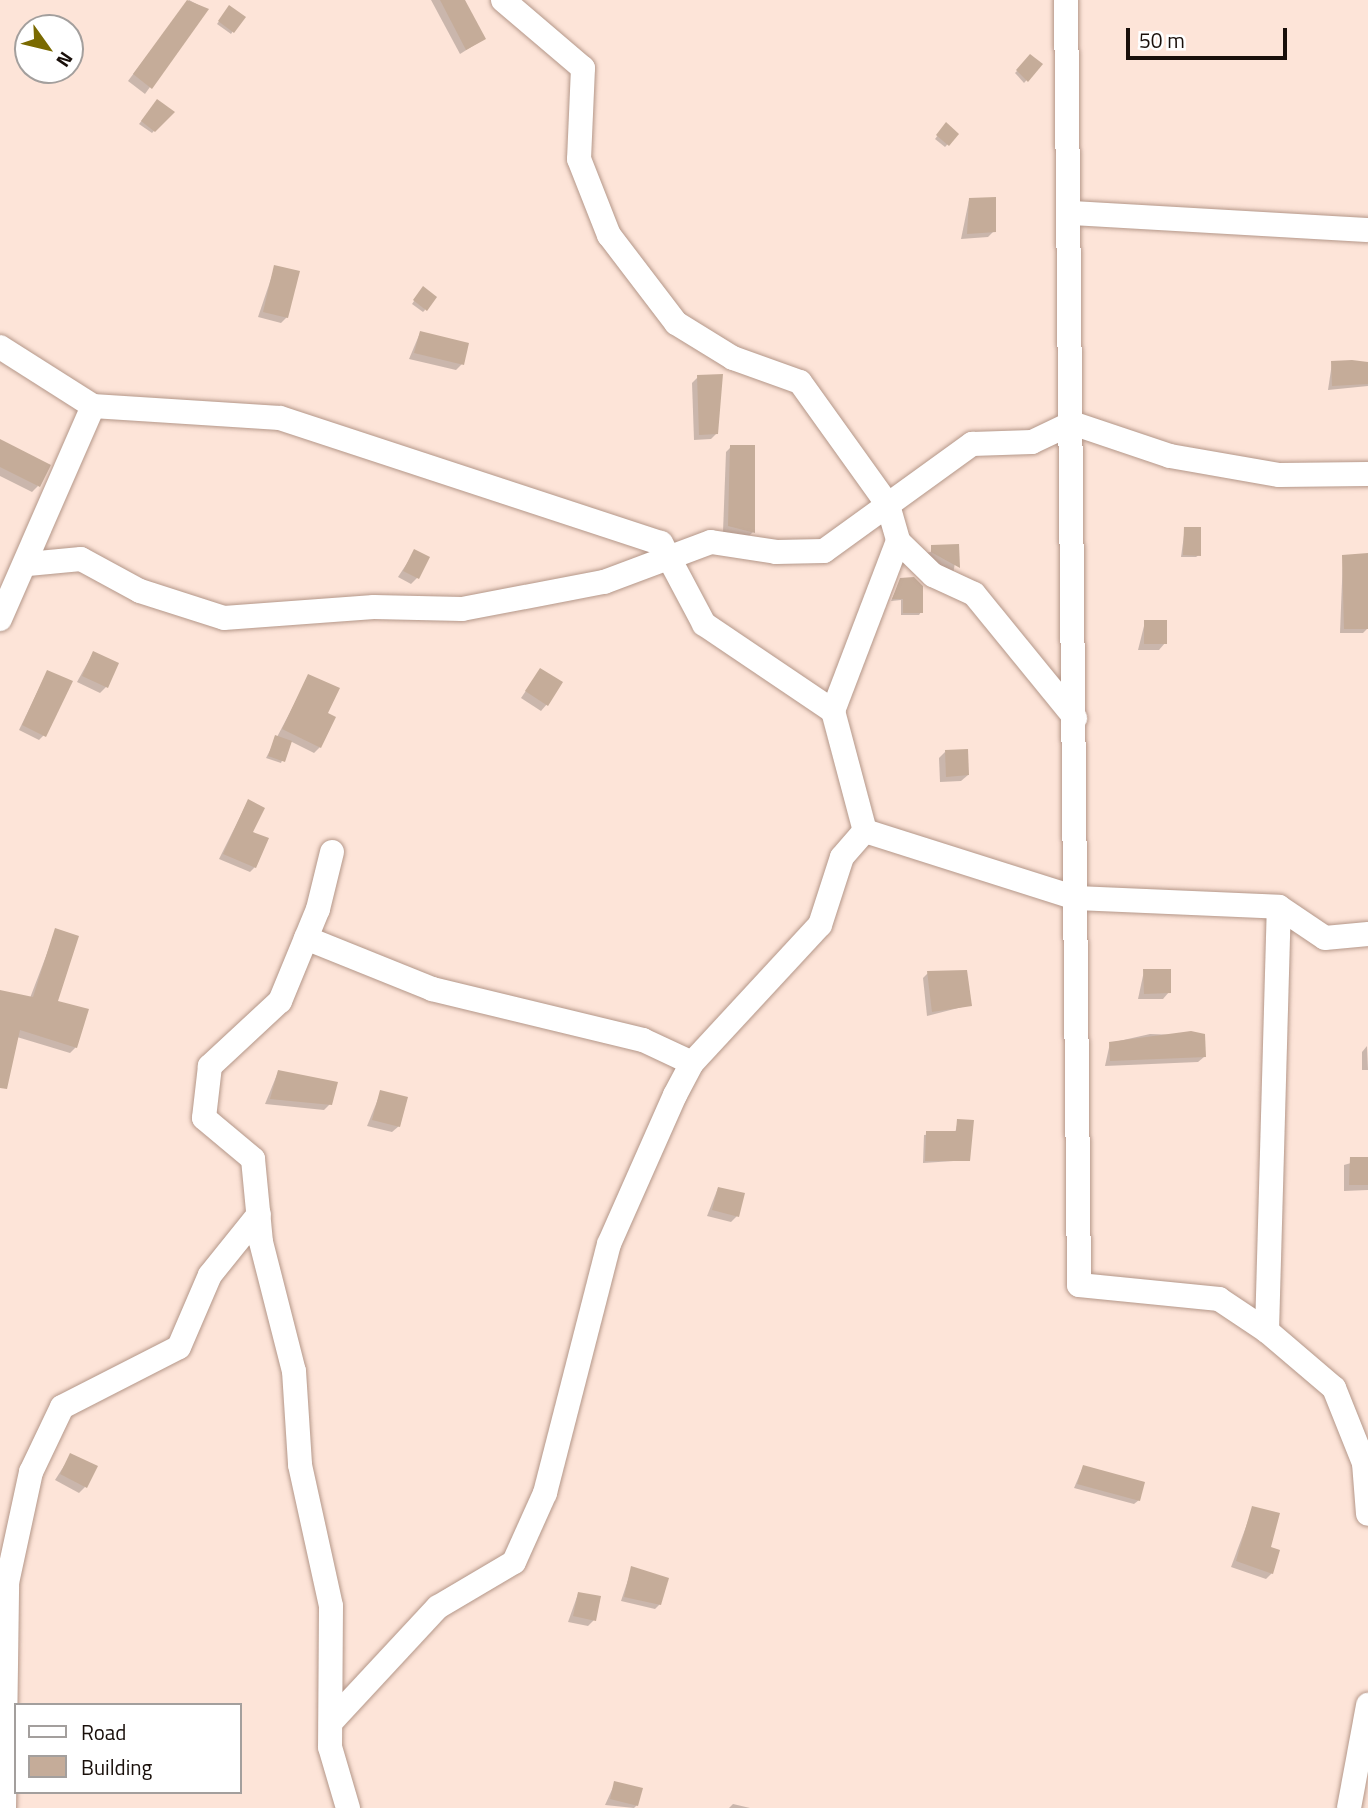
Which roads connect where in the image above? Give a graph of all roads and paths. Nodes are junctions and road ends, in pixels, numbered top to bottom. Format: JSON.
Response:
{"nodes":[{"id":1,"x":503,"y":0,"type":"edge"},
{"id":2,"x":1066,"y":0,"type":"edge"},
{"id":3,"x":1070,"y":213,"type":"junction"},
{"id":4,"x":1368,"y":230,"type":"edge"},
{"id":5,"x":0,"y":347,"type":"edge"},
{"id":6,"x":93,"y":406,"type":"junction"},
{"id":7,"x":1072,"y":423,"type":"junction"},
{"id":8,"x":1368,"y":474,"type":"edge"},
{"id":9,"x":888,"y":505,"type":"junction"},
{"id":10,"x":898,"y":541,"type":"junction"},
{"id":11,"x":671,"y":560,"type":"junction"},
{"id":12,"x":28,"y":564,"type":"junction"},
{"id":13,"x":0,"y":619,"type":"edge"},
{"id":14,"x":833,"y":711,"type":"junction"},
{"id":15,"x":1074,"y":718,"type":"junction"},
{"id":16,"x":865,"y":831,"type":"junction"},
{"id":17,"x":332,"y":852,"type":"dead end"},
{"id":18,"x":1076,"y":898,"type":"junction"},
{"id":19,"x":1279,"y":907,"type":"junction"},
{"id":20,"x":1368,"y":934,"type":"edge"},
{"id":21,"x":306,"y":938,"type":"junction"},
{"id":22,"x":692,"y":1063,"type":"junction"},
{"id":23,"x":259,"y":1214,"type":"junction"},
{"id":24,"x":1267,"y":1331,"type":"junction"},
{"id":25,"x":1368,"y":1513,"type":"edge"},
{"id":26,"x":3,"y":1624,"type":"edge"},
{"id":27,"x":1368,"y":1705,"type":"edge"},
{"id":28,"x":331,"y":1722,"type":"junction"},
{"id":29,"x":4,"y":1808,"type":"edge"},
{"id":30,"x":348,"y":1808,"type":"edge"},
{"id":31,"x":1349,"y":1808,"type":"edge"}],
"edges":[{"from":1,"to":9,"type":"street"},
{"from":2,"to":3,"type":"street"},
{"from":3,"to":4,"type":"street"},
{"from":3,"to":7,"type":"street"},
{"from":5,"to":6,"type":"street"},
{"from":6,"to":11,"type":"street"},
{"from":6,"to":12,"type":"street"},
{"from":7,"to":8,"type":"street"},
{"from":7,"to":9,"type":"street"},
{"from":7,"to":15,"type":"street"},
{"from":9,"to":10,"type":"street"},
{"from":9,"to":11,"type":"street"},
{"from":10,"to":14,"type":"street"},
{"from":10,"to":15,"type":"street"},
{"from":11,"to":12,"type":"street"},
{"from":11,"to":14,"type":"street"},
{"from":12,"to":13,"type":"street"},
{"from":14,"to":16,"type":"street"},
{"from":15,"to":18,"type":"street"},
{"from":16,"to":18,"type":"street"},
{"from":16,"to":22,"type":"street"},
{"from":17,"to":21,"type":"street"},
{"from":18,"to":19,"type":"street"},
{"from":18,"to":24,"type":"street"},
{"from":19,"to":20,"type":"street"},
{"from":19,"to":24,"type":"street"},
{"from":21,"to":22,"type":"street"},
{"from":21,"to":23,"type":"street"},
{"from":22,"to":28,"type":"street"},
{"from":23,"to":26,"type":"street"},
{"from":23,"to":28,"type":"street"},
{"from":24,"to":25,"type":"street"},
{"from":26,"to":29,"type":"street"},
{"from":27,"to":31,"type":"street"},
{"from":28,"to":30,"type":"street"}]}
